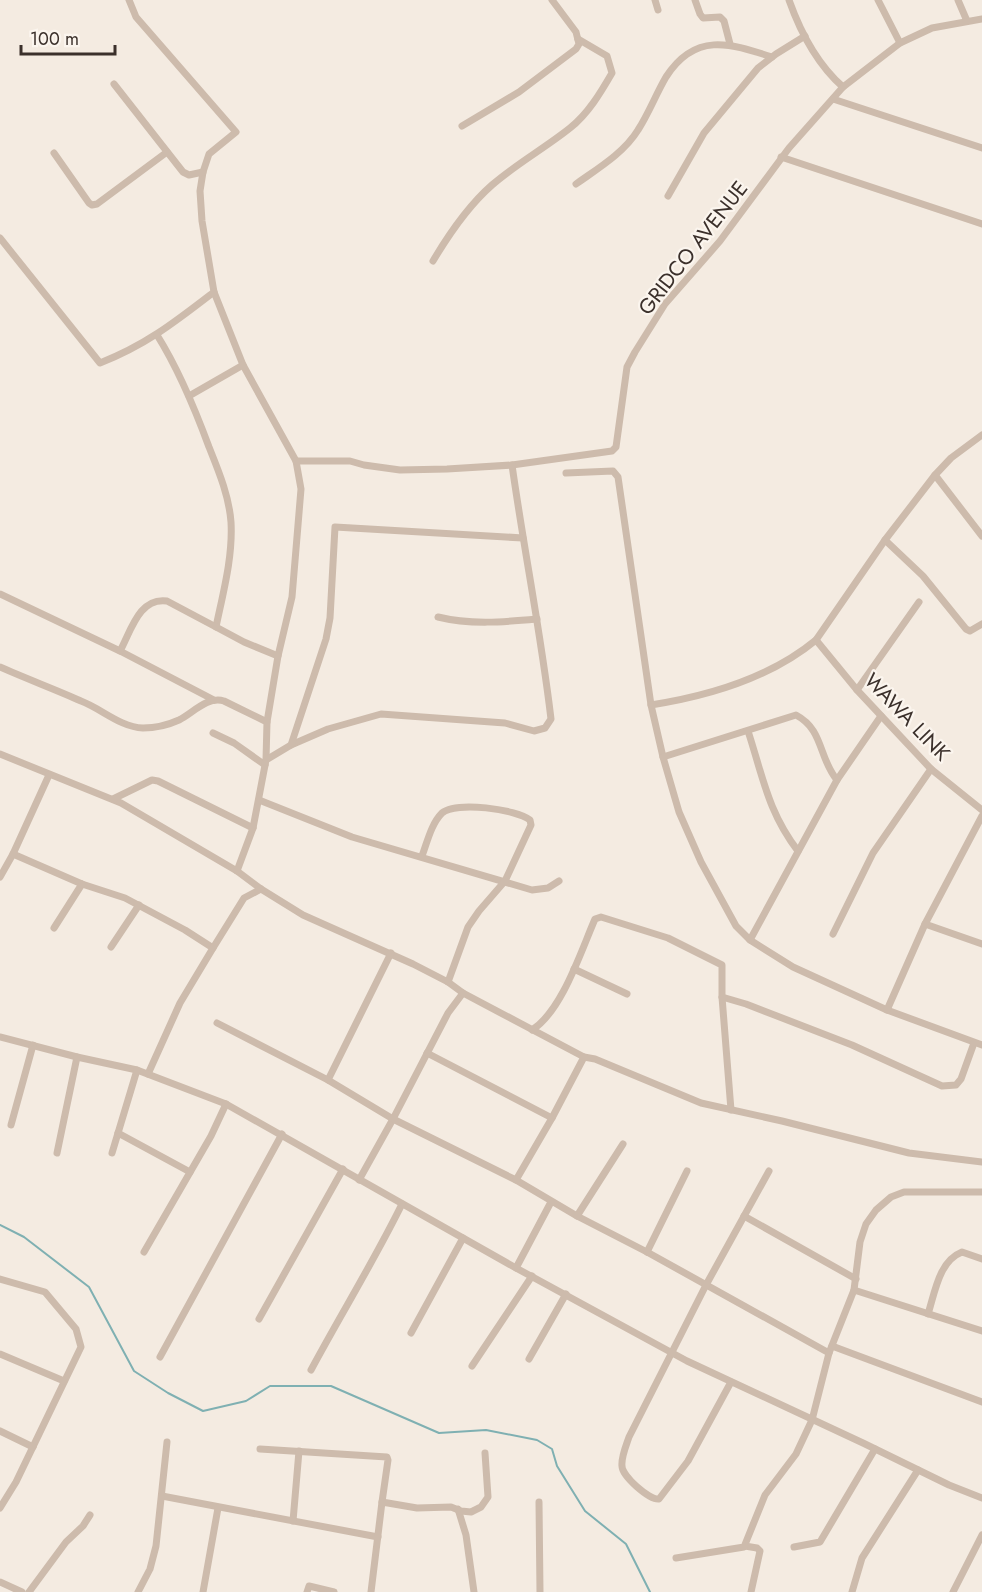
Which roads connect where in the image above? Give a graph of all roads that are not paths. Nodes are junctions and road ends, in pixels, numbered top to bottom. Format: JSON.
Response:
{"nodes":[{"id":1,"x":129,"y":0,"type":"edge"},
{"id":2,"x":552,"y":0,"type":"edge"},
{"id":3,"x":655,"y":0,"type":"edge"},
{"id":4,"x":695,"y":0,"type":"edge"},
{"id":5,"x":789,"y":0,"type":"edge"},
{"id":6,"x":878,"y":0,"type":"edge"},
{"id":7,"x":958,"y":0,"type":"edge"},
{"id":8,"x":658,"y":10,"type":"dead end"},
{"id":9,"x":982,"y":19,"type":"edge"},
{"id":10,"x":967,"y":21,"type":"junction"},
{"id":11,"x":805,"y":36,"type":"junction"},
{"id":12,"x":578,"y":39,"type":"junction"},
{"id":13,"x":900,"y":43,"type":"junction"},
{"id":14,"x":730,"y":44,"type":"junction"},
{"id":15,"x":772,"y":57,"type":"junction"},
{"id":16,"x":114,"y":84,"type":"dead end"},
{"id":17,"x":843,"y":87,"type":"junction"},
{"id":18,"x":832,"y":99,"type":"junction"},
{"id":19,"x":462,"y":126,"type":"dead end"},
{"id":20,"x":982,"y":148,"type":"edge"},
{"id":21,"x":167,"y":152,"type":"junction"},
{"id":22,"x":54,"y":153,"type":"dead end"},
{"id":23,"x":781,"y":157,"type":"junction"},
{"id":24,"x":203,"y":172,"type":"junction"},
{"id":25,"x":576,"y":184,"type":"dead end"},
{"id":26,"x":668,"y":196,"type":"dead end"},
{"id":27,"x":982,"y":224,"type":"edge"},
{"id":28,"x":0,"y":238,"type":"edge"},
{"id":29,"x":433,"y":261,"type":"dead end"},
{"id":30,"x":214,"y":292,"type":"junction"},
{"id":31,"x":157,"y":335,"type":"junction"},
{"id":32,"x":243,"y":365,"type":"junction"},
{"id":33,"x":189,"y":396,"type":"junction"},
{"id":34,"x":982,"y":435,"type":"edge"},
{"id":35,"x":296,"y":461,"type":"junction"},
{"id":36,"x":512,"y":465,"type":"junction"},
{"id":37,"x":566,"y":473,"type":"dead end"},
{"id":38,"x":935,"y":475,"type":"junction"},
{"id":39,"x":982,"y":534,"type":"edge"},
{"id":40,"x":522,"y":538,"type":"junction"},
{"id":41,"x":885,"y":540,"type":"junction"},
{"id":42,"x":0,"y":594,"type":"edge"},
{"id":43,"x":919,"y":602,"type":"dead end"},
{"id":44,"x":438,"y":617,"type":"dead end"},
{"id":45,"x":537,"y":619,"type":"junction"},
{"id":46,"x":982,"y":624,"type":"edge"},
{"id":47,"x":216,"y":627,"type":"junction"},
{"id":48,"x":816,"y":640,"type":"junction"},
{"id":49,"x":120,"y":651,"type":"junction"},
{"id":50,"x":278,"y":656,"type":"junction"},
{"id":51,"x":0,"y":667,"type":"edge"},
{"id":52,"x":857,"y":690,"type":"junction"},
{"id":53,"x":214,"y":700,"type":"junction"},
{"id":54,"x":651,"y":705,"type":"junction"},
{"id":55,"x":881,"y":716,"type":"junction"},
{"id":56,"x":267,"y":722,"type":"junction"},
{"id":57,"x":748,"y":731,"type":"junction"},
{"id":58,"x":213,"y":733,"type":"dead end"},
{"id":59,"x":291,"y":745,"type":"junction"},
{"id":60,"x":0,"y":754,"type":"edge"},
{"id":61,"x":663,"y":757,"type":"junction"},
{"id":62,"x":266,"y":762,"type":"junction"},
{"id":63,"x":931,"y":769,"type":"junction"},
{"id":64,"x":49,"y":775,"type":"junction"},
{"id":65,"x":837,"y":780,"type":"junction"},
{"id":66,"x":113,"y":799,"type":"junction"},
{"id":67,"x":259,"y":800,"type":"junction"},
{"id":68,"x":982,"y":810,"type":"edge"},
{"id":69,"x":982,"y":816,"type":"edge"},
{"id":70,"x":253,"y":828,"type":"junction"},
{"id":71,"x":798,"y":851,"type":"junction"},
{"id":72,"x":13,"y":854,"type":"junction"},
{"id":73,"x":422,"y":856,"type":"junction"},
{"id":74,"x":237,"y":871,"type":"junction"},
{"id":75,"x":0,"y":877,"type":"edge"},
{"id":76,"x":505,"y":881,"type":"junction"},
{"id":77,"x":559,"y":881,"type":"dead end"},
{"id":78,"x":82,"y":884,"type":"junction"},
{"id":79,"x":261,"y":889,"type":"junction"},
{"id":80,"x":139,"y":905,"type":"junction"},
{"id":81,"x":925,"y":924,"type":"junction"},
{"id":82,"x":54,"y":928,"type":"dead end"},
{"id":83,"x":833,"y":934,"type":"dead end"},
{"id":84,"x":750,"y":940,"type":"junction"},
{"id":85,"x":982,"y":944,"type":"edge"},
{"id":86,"x":111,"y":946,"type":"dead end"},
{"id":87,"x":213,"y":948,"type":"junction"},
{"id":88,"x":391,"y":954,"type":"junction"},
{"id":89,"x":574,"y":969,"type":"junction"},
{"id":90,"x":448,"y":982,"type":"junction"},
{"id":91,"x":463,"y":993,"type":"junction"},
{"id":92,"x":627,"y":994,"type":"dead end"},
{"id":93,"x":722,"y":997,"type":"junction"},
{"id":94,"x":887,"y":1010,"type":"junction"},
{"id":95,"x":218,"y":1023,"type":"dead end"},
{"id":96,"x":532,"y":1030,"type":"junction"},
{"id":97,"x":0,"y":1036,"type":"edge"},
{"id":98,"x":974,"y":1043,"type":"junction"},
{"id":99,"x":33,"y":1045,"type":"junction"},
{"id":100,"x":982,"y":1045,"type":"edge"},
{"id":101,"x":426,"y":1053,"type":"junction"},
{"id":102,"x":77,"y":1057,"type":"junction"},
{"id":103,"x":584,"y":1057,"type":"junction"},
{"id":104,"x":137,"y":1070,"type":"junction"},
{"id":105,"x":148,"y":1074,"type":"junction"},
{"id":106,"x":328,"y":1080,"type":"junction"},
{"id":107,"x":226,"y":1104,"type":"junction"},
{"id":108,"x":731,"y":1110,"type":"junction"},
{"id":109,"x":552,"y":1118,"type":"junction"},
{"id":110,"x":393,"y":1119,"type":"junction"},
{"id":111,"x":11,"y":1125,"type":"dead end"},
{"id":112,"x":118,"y":1133,"type":"junction"},
{"id":113,"x":282,"y":1134,"type":"junction"},
{"id":114,"x":623,"y":1144,"type":"dead end"},
{"id":115,"x":57,"y":1153,"type":"dead end"},
{"id":116,"x":112,"y":1153,"type":"dead end"},
{"id":117,"x":982,"y":1162,"type":"edge"},
{"id":118,"x":343,"y":1169,"type":"junction"},
{"id":119,"x":769,"y":1170,"type":"dead end"},
{"id":120,"x":687,"y":1171,"type":"dead end"},
{"id":121,"x":190,"y":1172,"type":"junction"},
{"id":122,"x":359,"y":1180,"type":"junction"},
{"id":123,"x":516,"y":1180,"type":"junction"},
{"id":124,"x":982,"y":1191,"type":"edge"},
{"id":125,"x":551,"y":1202,"type":"junction"},
{"id":126,"x":402,"y":1204,"type":"junction"},
{"id":127,"x":576,"y":1216,"type":"junction"},
{"id":128,"x":744,"y":1216,"type":"junction"},
{"id":129,"x":463,"y":1238,"type":"junction"},
{"id":130,"x":144,"y":1252,"type":"dead end"},
{"id":131,"x":647,"y":1252,"type":"junction"},
{"id":132,"x":982,"y":1259,"type":"edge"},
{"id":133,"x":516,"y":1268,"type":"junction"},
{"id":134,"x":532,"y":1276,"type":"junction"},
{"id":135,"x":0,"y":1279,"type":"edge"},
{"id":136,"x":856,"y":1279,"type":"junction"},
{"id":137,"x":706,"y":1285,"type":"junction"},
{"id":138,"x":854,"y":1290,"type":"junction"},
{"id":139,"x":566,"y":1294,"type":"junction"},
{"id":140,"x":928,"y":1314,"type":"junction"},
{"id":141,"x":259,"y":1319,"type":"dead end"},
{"id":142,"x":982,"y":1331,"type":"edge"},
{"id":143,"x":411,"y":1333,"type":"dead end"},
{"id":144,"x":831,"y":1350,"type":"junction"},
{"id":145,"x":672,"y":1353,"type":"junction"},
{"id":146,"x":0,"y":1354,"type":"edge"},
{"id":147,"x":160,"y":1357,"type":"dead end"},
{"id":148,"x":528,"y":1359,"type":"dead end"},
{"id":149,"x":472,"y":1366,"type":"dead end"},
{"id":150,"x":311,"y":1370,"type":"dead end"},
{"id":151,"x":64,"y":1381,"type":"junction"},
{"id":152,"x":731,"y":1382,"type":"junction"},
{"id":153,"x":982,"y":1402,"type":"edge"},
{"id":154,"x":812,"y":1420,"type":"junction"},
{"id":155,"x":0,"y":1431,"type":"edge"},
{"id":156,"x":167,"y":1442,"type":"dead end"},
{"id":157,"x":33,"y":1447,"type":"junction"},
{"id":158,"x":260,"y":1449,"type":"dead end"},
{"id":159,"x":875,"y":1449,"type":"junction"},
{"id":160,"x":299,"y":1451,"type":"junction"},
{"id":161,"x":485,"y":1453,"type":"dead end"},
{"id":162,"x":918,"y":1470,"type":"junction"},
{"id":163,"x":162,"y":1496,"type":"junction"},
{"id":164,"x":982,"y":1498,"type":"edge"},
{"id":165,"x":382,"y":1502,"type":"junction"},
{"id":166,"x":539,"y":1502,"type":"dead end"},
{"id":167,"x":1,"y":1505,"type":"edge"},
{"id":168,"x":218,"y":1508,"type":"junction"},
{"id":169,"x":458,"y":1509,"type":"junction"},
{"id":170,"x":90,"y":1515,"type":"dead end"},
{"id":171,"x":293,"y":1521,"type":"junction"},
{"id":172,"x":982,"y":1535,"type":"edge"},
{"id":173,"x":378,"y":1537,"type":"junction"},
{"id":174,"x":745,"y":1546,"type":"junction"},
{"id":175,"x":794,"y":1546,"type":"dead end"},
{"id":176,"x":676,"y":1558,"type":"dead end"},
{"id":177,"x":0,"y":1582,"type":"edge"},
{"id":178,"x":22,"y":1592,"type":"edge"},
{"id":179,"x":29,"y":1592,"type":"edge"},
{"id":180,"x":138,"y":1592,"type":"edge"},
{"id":181,"x":203,"y":1592,"type":"edge"},
{"id":182,"x":307,"y":1592,"type":"edge"},
{"id":183,"x":334,"y":1592,"type":"edge"},
{"id":184,"x":371,"y":1592,"type":"edge"},
{"id":185,"x":474,"y":1592,"type":"edge"},
{"id":186,"x":540,"y":1592,"type":"edge"},
{"id":187,"x":751,"y":1592,"type":"edge"},
{"id":188,"x":852,"y":1592,"type":"edge"},
{"id":189,"x":952,"y":1592,"type":"edge"}],
"edges":[{"from":1,"to":24,"type":"street"},
{"from":2,"to":12,"type":"street"},
{"from":3,"to":8,"type":"street"},
{"from":4,"to":14,"type":"street"},
{"from":5,"to":11,"type":"street"},
{"from":6,"to":13,"type":"street"},
{"from":7,"to":10,"type":"street"},
{"from":9,"to":10,"type":"street","name":"GRIDCO AVENUE"},
{"from":10,"to":13,"type":"street","name":"GRIDCO AVENUE"},
{"from":11,"to":15,"type":"street"},
{"from":11,"to":17,"type":"street"},
{"from":12,"to":19,"type":"street"},
{"from":12,"to":29,"type":"street"},
{"from":13,"to":17,"type":"street","name":"GRIDCO AVENUE"},
{"from":14,"to":15,"type":"street"},
{"from":14,"to":25,"type":"street"},
{"from":15,"to":26,"type":"street"},
{"from":16,"to":21,"type":"street"},
{"from":17,"to":18,"type":"street","name":"GRIDCO AVENUE"},
{"from":18,"to":20,"type":"street"},
{"from":18,"to":23,"type":"street","name":"GRIDCO AVENUE"},
{"from":21,"to":22,"type":"street"},
{"from":21,"to":24,"type":"street"},
{"from":23,"to":27,"type":"street"},
{"from":23,"to":36,"type":"street","name":"GRIDCO AVENUE"},
{"from":24,"to":30,"type":"street"},
{"from":28,"to":31,"type":"street"},
{"from":30,"to":31,"type":"street"},
{"from":30,"to":32,"type":"street"},
{"from":31,"to":33,"type":"street"},
{"from":32,"to":33,"type":"street"},
{"from":32,"to":35,"type":"street"},
{"from":33,"to":47,"type":"street"},
{"from":34,"to":38,"type":"street"},
{"from":35,"to":36,"type":"street","name":"GRIDCO AVENUE"},
{"from":35,"to":50,"type":"street"},
{"from":36,"to":40,"type":"street"},
{"from":37,"to":54,"type":"street"},
{"from":38,"to":39,"type":"street"},
{"from":38,"to":41,"type":"street"},
{"from":40,"to":45,"type":"street"},
{"from":40,"to":59,"type":"street"},
{"from":41,"to":46,"type":"street"},
{"from":41,"to":48,"type":"street"},
{"from":42,"to":49,"type":"street"},
{"from":43,"to":52,"type":"street"},
{"from":44,"to":45,"type":"street"},
{"from":45,"to":59,"type":"street"},
{"from":47,"to":49,"type":"street"},
{"from":47,"to":50,"type":"street"},
{"from":48,"to":52,"type":"street","name":"WAWA LINK"},
{"from":48,"to":54,"type":"street"},
{"from":49,"to":53,"type":"street"},
{"from":50,"to":56,"type":"street"},
{"from":51,"to":53,"type":"street"},
{"from":52,"to":55,"type":"street","name":"WAWA LINK"},
{"from":53,"to":56,"type":"street"},
{"from":54,"to":61,"type":"street"},
{"from":55,"to":63,"type":"street","name":"WAWA LINK"},
{"from":55,"to":65,"type":"street"},
{"from":56,"to":62,"type":"street"},
{"from":57,"to":61,"type":"street"},
{"from":57,"to":65,"type":"street"},
{"from":57,"to":71,"type":"street"},
{"from":58,"to":62,"type":"street"},
{"from":59,"to":62,"type":"street"},
{"from":60,"to":64,"type":"street"},
{"from":61,"to":84,"type":"street"},
{"from":62,"to":67,"type":"street"},
{"from":63,"to":68,"type":"street","name":"WAWA LINK"},
{"from":63,"to":83,"type":"street"},
{"from":64,"to":66,"type":"street"},
{"from":64,"to":72,"type":"street"},
{"from":65,"to":71,"type":"street"},
{"from":66,"to":70,"type":"street"},
{"from":66,"to":74,"type":"street"},
{"from":67,"to":70,"type":"street"},
{"from":67,"to":73,"type":"street"},
{"from":69,"to":81,"type":"street"},
{"from":70,"to":74,"type":"street"},
{"from":71,"to":84,"type":"street"},
{"from":72,"to":75,"type":"street"},
{"from":72,"to":78,"type":"street"},
{"from":73,"to":76,"type":"street"},
{"from":73,"to":76,"type":"street"},
{"from":74,"to":79,"type":"street"},
{"from":76,"to":77,"type":"street"},
{"from":76,"to":90,"type":"street"},
{"from":78,"to":80,"type":"street"},
{"from":78,"to":82,"type":"street"},
{"from":79,"to":87,"type":"street"},
{"from":79,"to":88,"type":"street"},
{"from":80,"to":86,"type":"street"},
{"from":80,"to":87,"type":"street"},
{"from":81,"to":85,"type":"street"},
{"from":81,"to":94,"type":"street"},
{"from":84,"to":94,"type":"street"},
{"from":87,"to":105,"type":"street"},
{"from":88,"to":90,"type":"street"},
{"from":88,"to":106,"type":"street"},
{"from":89,"to":92,"type":"street"},
{"from":89,"to":93,"type":"street"},
{"from":89,"to":96,"type":"street"},
{"from":90,"to":91,"type":"street"},
{"from":91,"to":96,"type":"street"},
{"from":91,"to":101,"type":"street"},
{"from":93,"to":98,"type":"street"},
{"from":93,"to":108,"type":"street"},
{"from":94,"to":98,"type":"street"},
{"from":95,"to":106,"type":"street"},
{"from":96,"to":103,"type":"street"},
{"from":97,"to":99,"type":"street"},
{"from":98,"to":100,"type":"street"},
{"from":99,"to":102,"type":"street"},
{"from":99,"to":111,"type":"street"},
{"from":101,"to":109,"type":"street"},
{"from":101,"to":110,"type":"street"},
{"from":102,"to":104,"type":"street"},
{"from":102,"to":115,"type":"street"},
{"from":103,"to":108,"type":"street"},
{"from":103,"to":109,"type":"street"},
{"from":104,"to":105,"type":"street"},
{"from":104,"to":112,"type":"street"},
{"from":105,"to":107,"type":"street"},
{"from":106,"to":110,"type":"street"},
{"from":107,"to":113,"type":"street"},
{"from":107,"to":121,"type":"street"},
{"from":108,"to":117,"type":"street"},
{"from":109,"to":123,"type":"street"},
{"from":110,"to":122,"type":"street"},
{"from":110,"to":123,"type":"street"},
{"from":112,"to":116,"type":"street"},
{"from":112,"to":121,"type":"street"},
{"from":113,"to":118,"type":"street"},
{"from":113,"to":147,"type":"street"},
{"from":114,"to":127,"type":"street"},
{"from":118,"to":122,"type":"street"},
{"from":118,"to":141,"type":"street"},
{"from":119,"to":128,"type":"street"},
{"from":120,"to":131,"type":"street"},
{"from":121,"to":130,"type":"street"},
{"from":122,"to":126,"type":"street"},
{"from":123,"to":125,"type":"street"},
{"from":124,"to":136,"type":"street"},
{"from":125,"to":127,"type":"street"},
{"from":125,"to":133,"type":"street"},
{"from":126,"to":129,"type":"street"},
{"from":126,"to":150,"type":"street"},
{"from":127,"to":131,"type":"street"},
{"from":128,"to":136,"type":"street"},
{"from":128,"to":137,"type":"street"},
{"from":129,"to":133,"type":"street"},
{"from":129,"to":143,"type":"street"},
{"from":131,"to":137,"type":"street"},
{"from":132,"to":140,"type":"street"},
{"from":133,"to":134,"type":"street"},
{"from":134,"to":139,"type":"street"},
{"from":134,"to":149,"type":"street"},
{"from":135,"to":151,"type":"street"},
{"from":136,"to":138,"type":"street"},
{"from":137,"to":144,"type":"street"},
{"from":137,"to":145,"type":"street"},
{"from":138,"to":140,"type":"street"},
{"from":138,"to":144,"type":"street"},
{"from":139,"to":145,"type":"street"},
{"from":139,"to":148,"type":"street"},
{"from":140,"to":142,"type":"street"},
{"from":144,"to":153,"type":"street"},
{"from":144,"to":154,"type":"street"},
{"from":145,"to":152,"type":"street"},
{"from":145,"to":152,"type":"street"},
{"from":146,"to":151,"type":"street"},
{"from":151,"to":157,"type":"street"},
{"from":152,"to":154,"type":"street"},
{"from":154,"to":159,"type":"street"},
{"from":154,"to":174,"type":"street"},
{"from":155,"to":157,"type":"street"},
{"from":156,"to":163,"type":"street"},
{"from":157,"to":167,"type":"street"},
{"from":158,"to":160,"type":"street"},
{"from":159,"to":162,"type":"street"},
{"from":159,"to":175,"type":"street"},
{"from":160,"to":165,"type":"street"},
{"from":160,"to":171,"type":"street"},
{"from":161,"to":169,"type":"street"},
{"from":162,"to":164,"type":"street"},
{"from":162,"to":188,"type":"street"},
{"from":163,"to":168,"type":"street"},
{"from":163,"to":180,"type":"street"},
{"from":165,"to":169,"type":"street"},
{"from":165,"to":173,"type":"street"},
{"from":166,"to":186,"type":"street"},
{"from":168,"to":171,"type":"street"},
{"from":168,"to":181,"type":"street"},
{"from":169,"to":185,"type":"street"},
{"from":170,"to":179,"type":"street"},
{"from":171,"to":173,"type":"street"},
{"from":172,"to":189,"type":"street"},
{"from":173,"to":184,"type":"street"},
{"from":174,"to":176,"type":"street"},
{"from":174,"to":187,"type":"street"},
{"from":177,"to":178,"type":"street"},
{"from":182,"to":183,"type":"street"}]}
